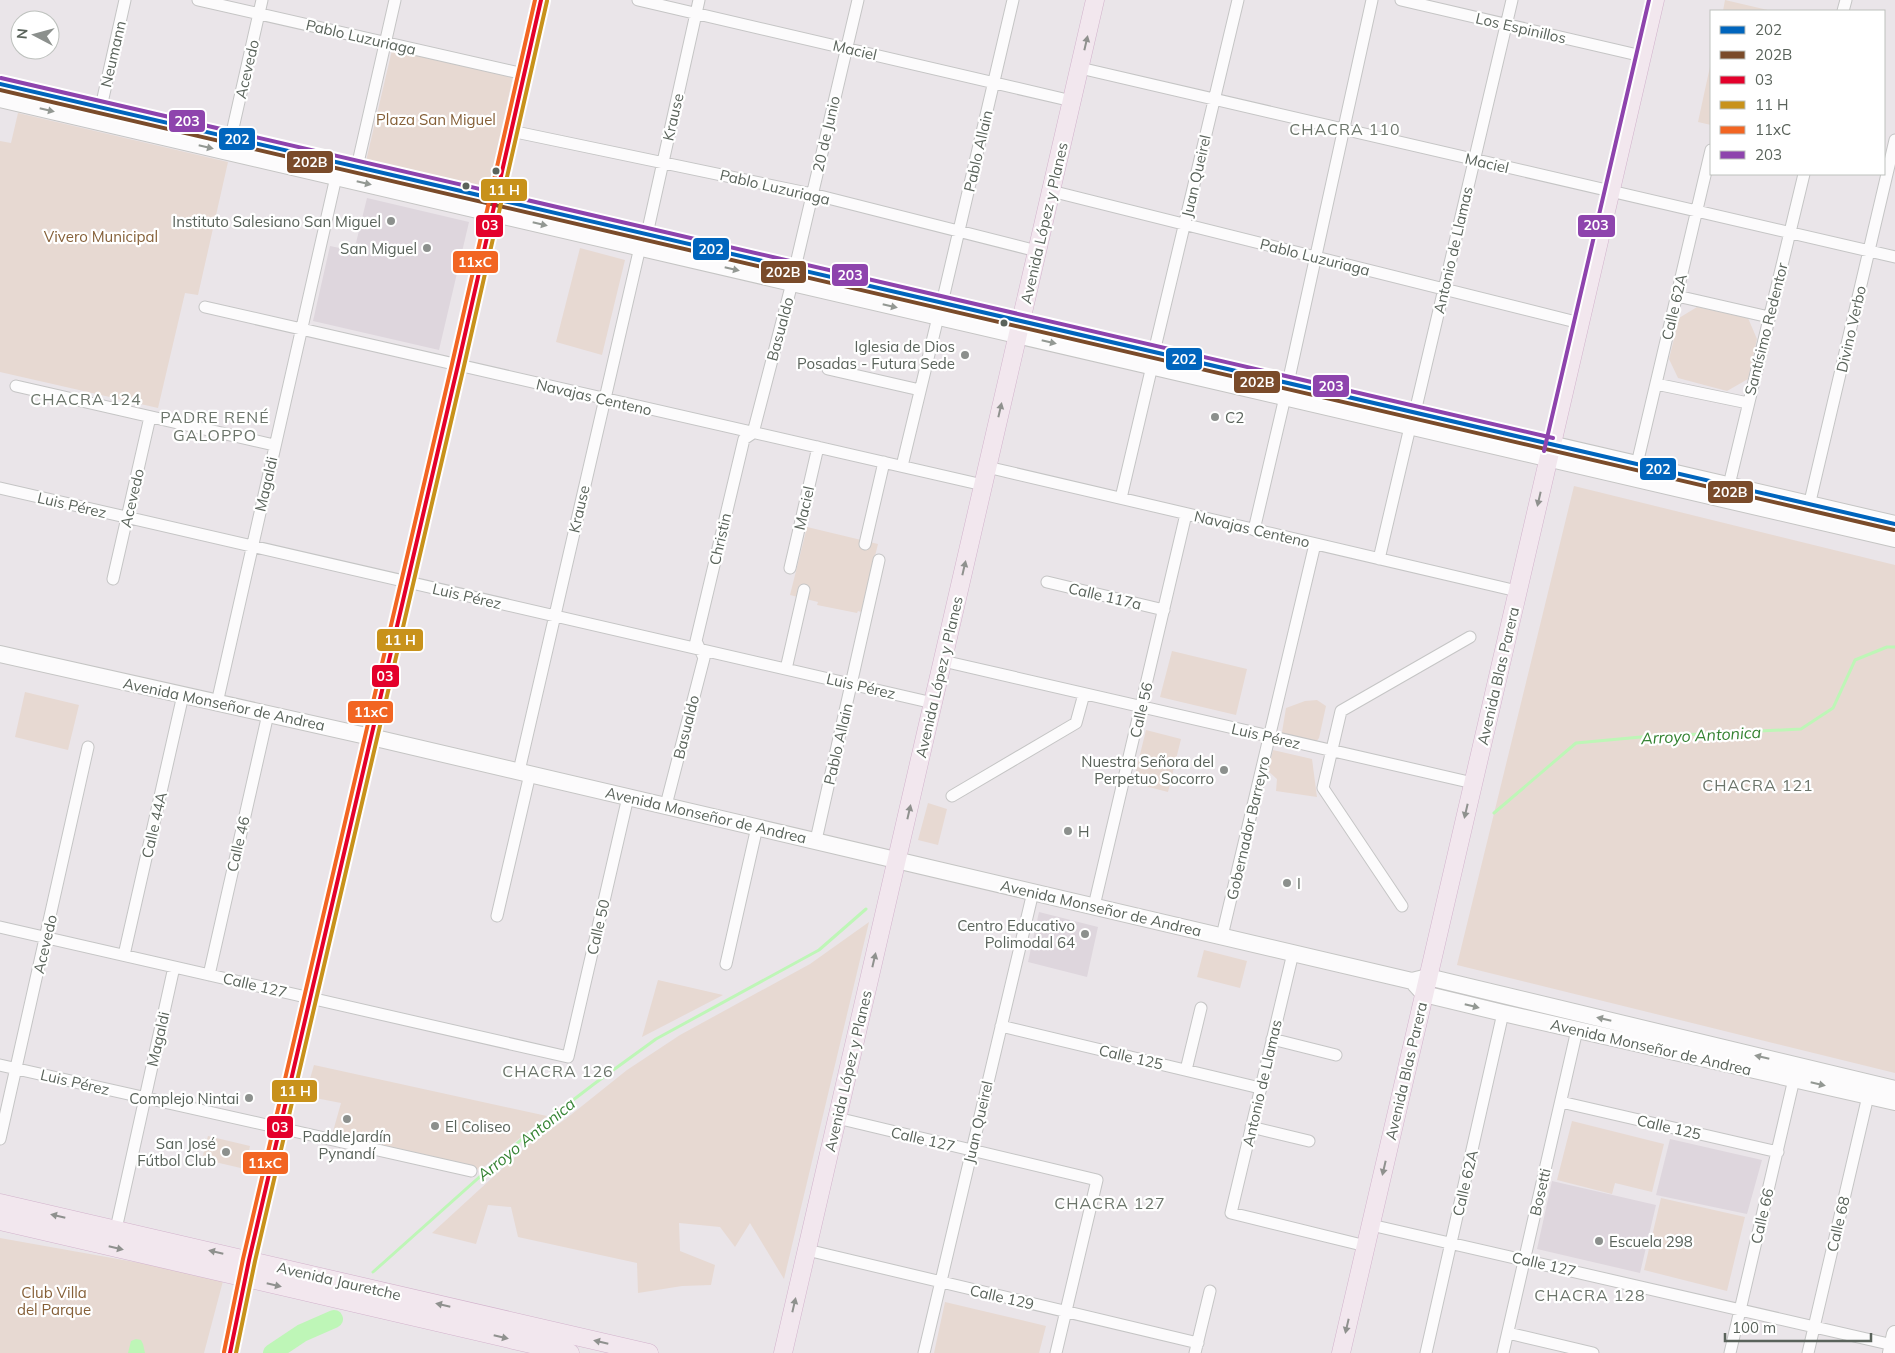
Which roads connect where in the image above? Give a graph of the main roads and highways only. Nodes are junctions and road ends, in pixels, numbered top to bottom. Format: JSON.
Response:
{"nodes":[{"id":1,"x":541,"y":0,"type":"edge"},
{"id":2,"x":1095,"y":0,"type":"edge"},
{"id":3,"x":1654,"y":0,"type":"edge"},
{"id":4,"x":0,"y":84,"type":"edge"},
{"id":5,"x":0,"y":99,"type":"edge"},
{"id":6,"x":494,"y":206,"type":"junction"},
{"id":7,"x":1019,"y":328,"type":"junction"},
{"id":8,"x":1550,"y":451,"type":"junction"},
{"id":9,"x":1808,"y":511,"type":"junction"},
{"id":10,"x":1895,"y":523,"type":"edge"},
{"id":11,"x":1895,"y":539,"type":"edge"},
{"id":12,"x":0,"y":654,"type":"edge"},
{"id":13,"x":372,"y":737,"type":"junction"},
{"id":14,"x":898,"y":859,"type":"junction"},
{"id":15,"x":1421,"y":984,"type":"junction"},
{"id":16,"x":1895,"y":1089,"type":"edge"},
{"id":17,"x":1895,"y":1102,"type":"edge"},
{"id":18,"x":0,"y":1202,"type":"edge"},
{"id":19,"x":0,"y":1221,"type":"edge"},
{"id":20,"x":249,"y":1260,"type":"junction"},
{"id":21,"x":245,"y":1278,"type":"junction"},
{"id":22,"x":230,"y":1353,"type":"edge"},
{"id":23,"x":570,"y":1353,"type":"edge"},
{"id":24,"x":649,"y":1353,"type":"edge"},
{"id":25,"x":783,"y":1353,"type":"edge"},
{"id":26,"x":1341,"y":1353,"type":"edge"}],
"edges":[{"from":1,"to":6,"type":"main road"},
{"from":7,"to":2,"type":"main road","name":"Avenida López y Planes","one_way":true},
{"from":3,"to":8,"type":"main road","name":"Avenida Blas Parera"},
{"from":4,"to":6,"type":"main road"},
{"from":5,"to":6,"type":"main road","one_way":true},
{"from":6,"to":7,"type":"main road"},
{"from":6,"to":13,"type":"main road"},
{"from":7,"to":8,"type":"main road"},
{"from":14,"to":7,"type":"main road","name":"Avenida López y Planes","one_way":true},
{"from":8,"to":9,"type":"main road"},
{"from":8,"to":9,"type":"main road"},
{"from":8,"to":15,"type":"main road","name":"Avenida Blas Parera","one_way":true},
{"from":9,"to":10,"type":"main road"},
{"from":9,"to":11,"type":"main road"},
{"from":12,"to":13,"type":"main road","name":"Avenida Monseñor de Andrea"},
{"from":13,"to":14,"type":"main road","name":"Avenida Monseñor de Andrea"},
{"from":13,"to":20,"type":"main road"},
{"from":14,"to":15,"type":"main road","name":"Avenida Monseñor de Andrea"},
{"from":25,"to":14,"type":"main road","name":"Avenida López y Planes","one_way":true},
{"from":16,"to":15,"type":"main road","name":"Avenida Monseñor de Andrea","one_way":true},
{"from":15,"to":17,"type":"main road","name":"Avenida Monseñor de Andrea","one_way":true},
{"from":15,"to":26,"type":"main road","name":"Avenida Blas Parera","one_way":true},
{"from":20,"to":18,"type":"main road","name":"Avenida Jauretche","one_way":true},
{"from":19,"to":21,"type":"main road","name":"Avenida Jauretche","one_way":true},
{"from":20,"to":21,"type":"main road"},
{"from":24,"to":20,"type":"main road","name":"Avenida Jauretche","one_way":true},
{"from":21,"to":22,"type":"main road"},
{"from":21,"to":23,"type":"main road","name":"Avenida Jauretche","one_way":true}]}
